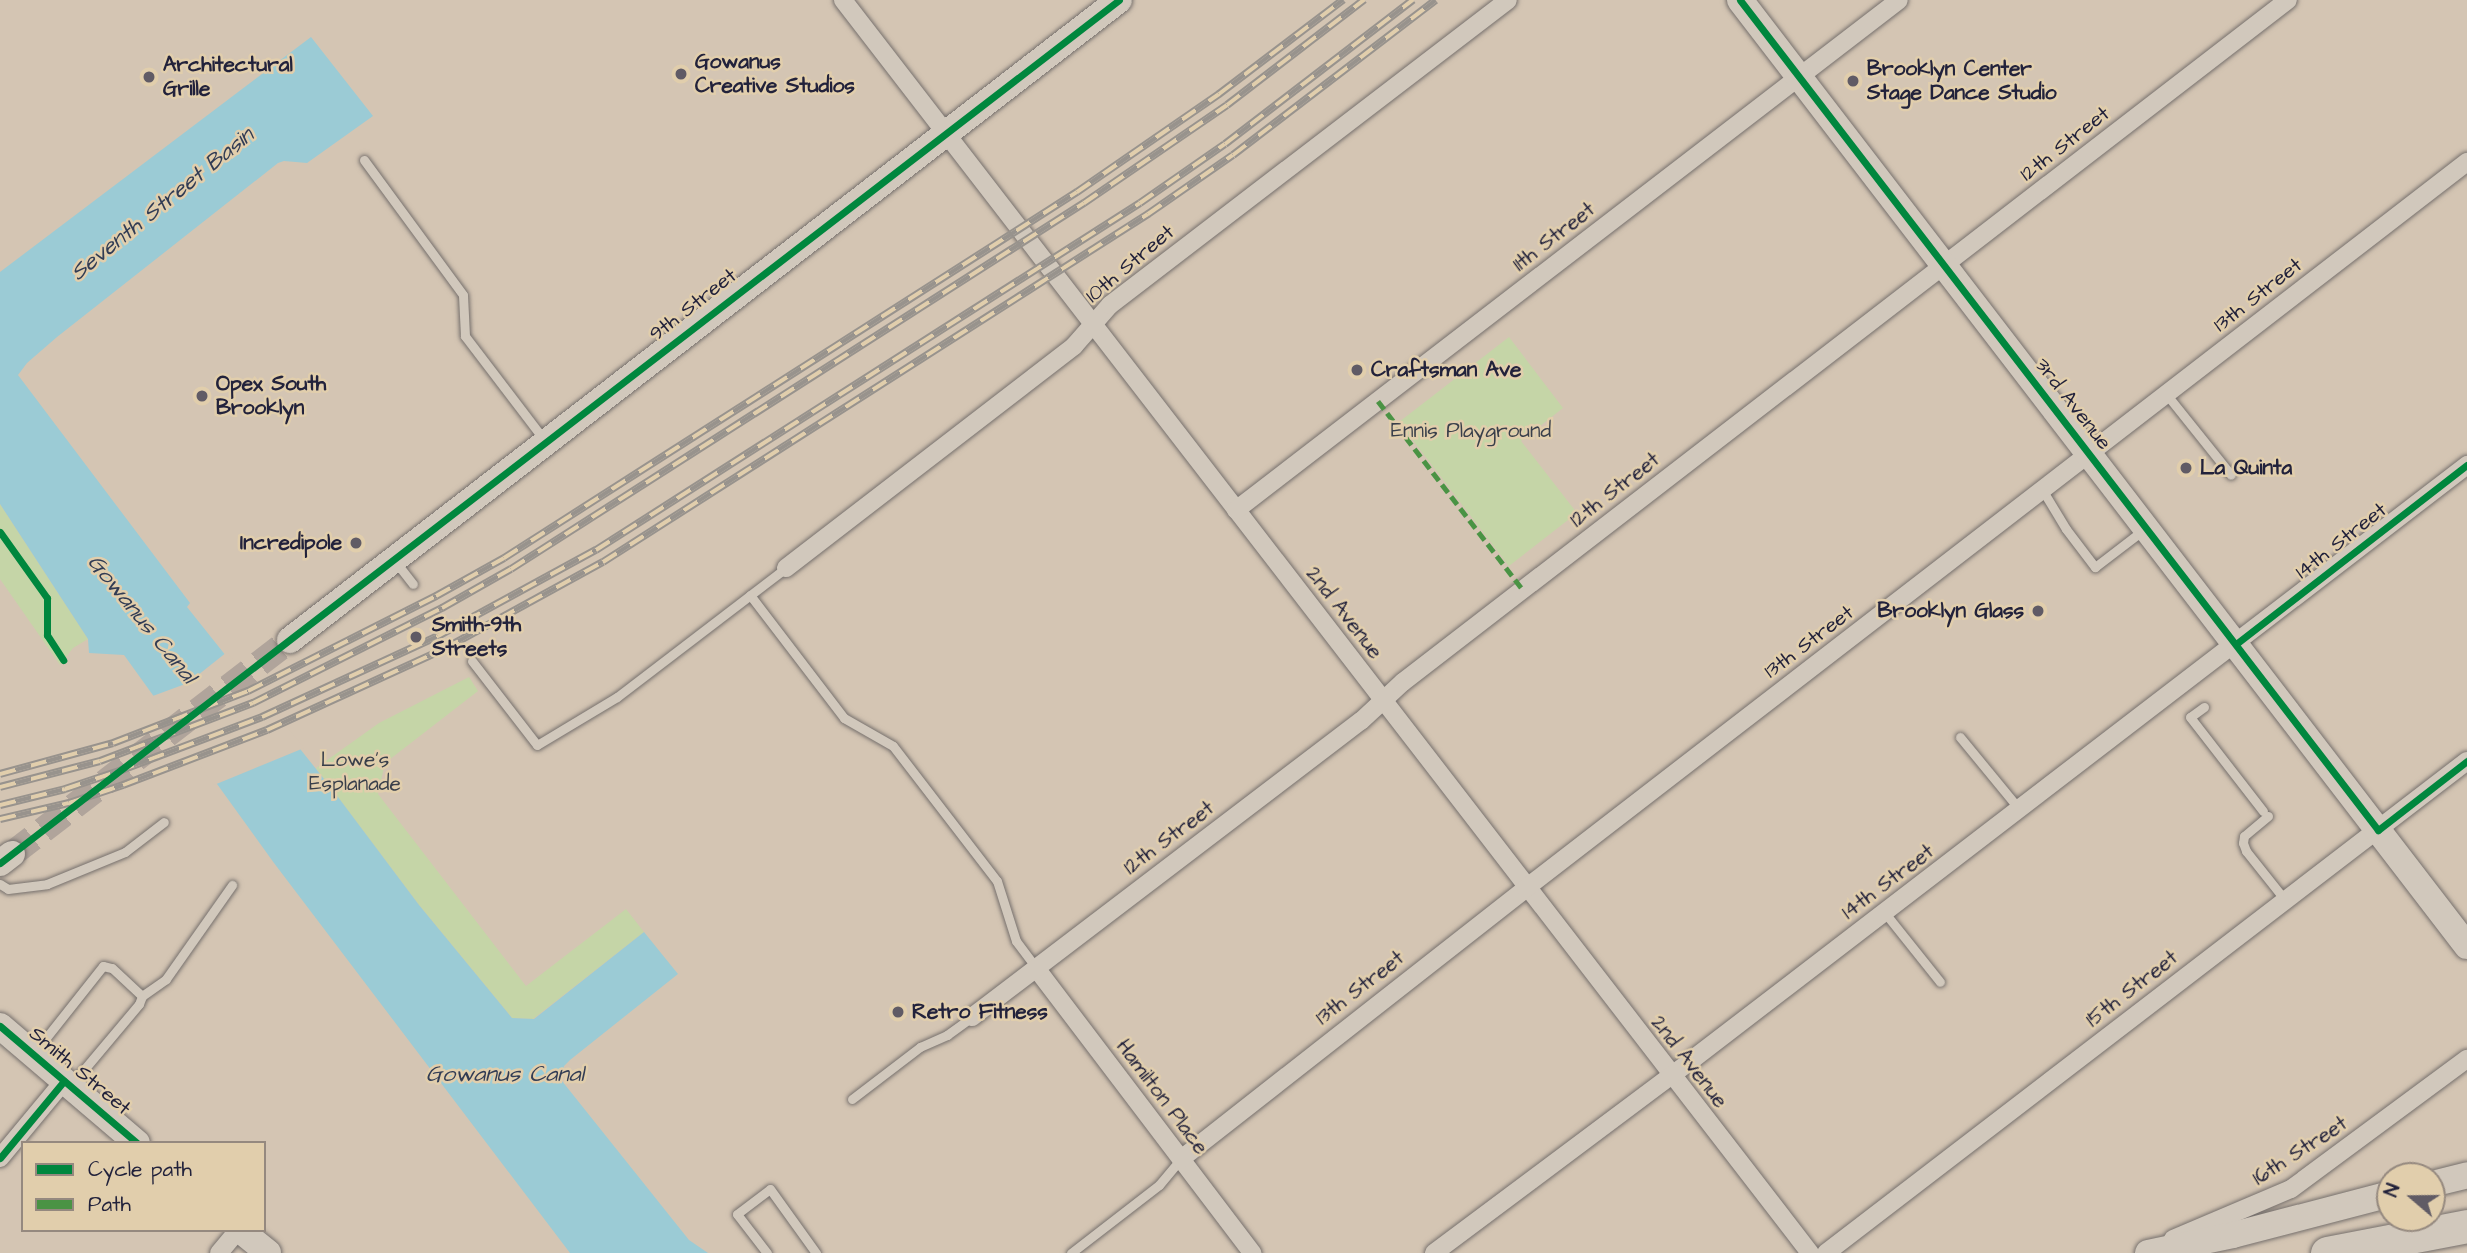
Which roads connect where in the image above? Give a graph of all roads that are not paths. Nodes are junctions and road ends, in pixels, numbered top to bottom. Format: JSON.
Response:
{"nodes":[{"id":1,"x":843,"y":0,"type":"edge"},
{"id":2,"x":1119,"y":0,"type":"edge"},
{"id":3,"x":1508,"y":0,"type":"edge"},
{"id":4,"x":1740,"y":0,"type":"edge"},
{"id":5,"x":1899,"y":0,"type":"edge"},
{"id":6,"x":2288,"y":0,"type":"edge"},
{"id":7,"x":1799,"y":77,"type":"junction"},
{"id":8,"x":946,"y":132,"type":"junction"},
{"id":9,"x":364,"y":160,"type":"dead end"},
{"id":10,"x":2467,"y":162,"type":"edge"},
{"id":11,"x":1944,"y":266,"type":"junction"},
{"id":12,"x":1093,"y":325,"type":"junction"},
{"id":13,"x":2167,"y":395,"type":"junction"},
{"id":14,"x":546,"y":442,"type":"junction"},
{"id":15,"x":2090,"y":455,"type":"junction"},
{"id":16,"x":2467,"y":465,"type":"edge"},
{"id":17,"x":2231,"y":475,"type":"dead end"},
{"id":18,"x":2043,"y":491,"type":"junction"},
{"id":19,"x":1236,"y":510,"type":"junction"},
{"id":20,"x":2146,"y":528,"type":"junction"},
{"id":21,"x":394,"y":559,"type":"junction"},
{"id":22,"x":786,"y":568,"type":"joint"},
{"id":23,"x":413,"y":584,"type":"dead end"},
{"id":24,"x":750,"y":595,"type":"junction"},
{"id":25,"x":290,"y":640,"type":"tunnel mouth"},
{"id":26,"x":2236,"y":645,"type":"junction"},
{"id":27,"x":472,"y":661,"type":"dead end"},
{"id":28,"x":1382,"y":701,"type":"junction"},
{"id":29,"x":2204,"y":706,"type":"dead end"},
{"id":30,"x":1960,"y":737,"type":"dead end"},
{"id":31,"x":2467,"y":761,"type":"edge"},
{"id":32,"x":2020,"y":810,"type":"junction"},
{"id":33,"x":164,"y":822,"type":"dead end"},
{"id":34,"x":2378,"y":830,"type":"junction"},
{"id":35,"x":0,"y":884,"type":"edge"},
{"id":36,"x":232,"y":885,"type":"dead end"},
{"id":37,"x":1526,"y":888,"type":"junction"},
{"id":38,"x":2285,"y":900,"type":"junction"},
{"id":39,"x":1885,"y":913,"type":"junction"},
{"id":40,"x":2467,"y":946,"type":"edge"},
{"id":41,"x":1036,"y":968,"type":"junction"},
{"id":42,"x":1940,"y":982,"type":"dead end"},
{"id":43,"x":142,"y":996,"type":"junction"},
{"id":44,"x":972,"y":1017,"type":"joint"},
{"id":45,"x":0,"y":1026,"type":"edge"},
{"id":46,"x":33,"y":1055,"type":"junction"},
{"id":47,"x":2467,"y":1059,"type":"edge"},
{"id":48,"x":1671,"y":1076,"type":"junction"},
{"id":49,"x":67,"y":1084,"type":"junction"},
{"id":50,"x":852,"y":1099,"type":"dead end"},
{"id":51,"x":135,"y":1141,"type":"edge"},
{"id":52,"x":0,"y":1158,"type":"edge"},
{"id":53,"x":1181,"y":1159,"type":"junction"},
{"id":54,"x":2467,"y":1175,"type":"edge"},
{"id":55,"x":2446,"y":1180,"type":"edge"},
{"id":56,"x":2376,"y":1198,"type":"edge"},
{"id":57,"x":2467,"y":1226,"type":"edge"},
{"id":58,"x":237,"y":1232,"type":"edge"},
{"id":59,"x":242,"y":1232,"type":"edge"},
{"id":60,"x":219,"y":1253,"type":"edge"},
{"id":61,"x":268,"y":1253,"type":"edge"},
{"id":62,"x":767,"y":1253,"type":"edge"},
{"id":63,"x":816,"y":1253,"type":"edge"},
{"id":64,"x":1071,"y":1253,"type":"edge"},
{"id":65,"x":1252,"y":1253,"type":"edge"},
{"id":66,"x":1434,"y":1253,"type":"edge"},
{"id":67,"x":1810,"y":1253,"type":"edge"},
{"id":68,"x":1826,"y":1253,"type":"edge"},
{"id":69,"x":2141,"y":1253,"type":"edge"},
{"id":70,"x":2148,"y":1253,"type":"edge"},
{"id":71,"x":2327,"y":1253,"type":"edge"}],
"edges":[{"from":1,"to":8,"type":"street","name":"2nd Avenue"},
{"from":2,"to":8,"type":"main road","name":"9th Street"},
{"from":3,"to":12,"type":"street","name":"10th Street"},
{"from":4,"to":7,"type":"main road","name":"3rd Avenue"},
{"from":5,"to":7,"type":"street","name":"11th Street"},
{"from":6,"to":11,"type":"street","name":"12th Street"},
{"from":7,"to":11,"type":"main road","name":"3rd Avenue"},
{"from":7,"to":19,"type":"street","name":"11th Street"},
{"from":8,"to":12,"type":"street","name":"2nd Avenue"},
{"from":8,"to":14,"type":"main road","name":"9th Street"},
{"from":9,"to":14,"type":"lane"},
{"from":10,"to":13,"type":"street","name":"13th Street"},
{"from":11,"to":15,"type":"main road","name":"3rd Avenue"},
{"from":11,"to":28,"type":"street","name":"12th Street"},
{"from":12,"to":19,"type":"street","name":"2nd Avenue"},
{"from":12,"to":22,"type":"street","name":"10th Street"},
{"from":13,"to":15,"type":"street","name":"13th Street"},
{"from":13,"to":17,"type":"lane"},
{"from":14,"to":21,"type":"main road","name":"9th Street"},
{"from":15,"to":18,"type":"street","name":"13th Street"},
{"from":15,"to":20,"type":"main road","name":"3rd Avenue"},
{"from":16,"to":26,"type":"street","name":"14th Street"},
{"from":18,"to":20,"type":"lane"},
{"from":18,"to":37,"type":"street","name":"13th Street"},
{"from":19,"to":28,"type":"street","name":"2nd Avenue"},
{"from":20,"to":26,"type":"main road","name":"3rd Avenue"},
{"from":21,"to":23,"type":"lane"},
{"from":21,"to":25,"type":"main road","name":"9th Street"},
{"from":22,"to":24,"type":"lane"},
{"from":24,"to":27,"type":"lane"},
{"from":24,"to":41,"type":"lane"},
{"from":26,"to":32,"type":"street","name":"14th Street"},
{"from":26,"to":34,"type":"main road","name":"3rd Avenue"},
{"from":28,"to":37,"type":"street","name":"2nd Avenue"},
{"from":28,"to":41,"type":"street","name":"12th Street"},
{"from":29,"to":38,"type":"lane"},
{"from":30,"to":32,"type":"lane"},
{"from":31,"to":34,"type":"street","name":"15th Street"},
{"from":32,"to":39,"type":"street","name":"14th Street"},
{"from":33,"to":35,"type":"lane"},
{"from":34,"to":38,"type":"street","name":"15th Street"},
{"from":34,"to":40,"type":"main road","name":"3rd Avenue"},
{"from":36,"to":43,"type":"lane"},
{"from":37,"to":48,"type":"street","name":"2nd Avenue"},
{"from":37,"to":53,"type":"street","name":"13th Street"},
{"from":38,"to":68,"type":"street","name":"15th Street"},
{"from":39,"to":42,"type":"lane"},
{"from":39,"to":48,"type":"street","name":"14th Street"},
{"from":41,"to":44,"type":"street","name":"12th Street"},
{"from":41,"to":53,"type":"street","name":"Hamilton Place"},
{"from":43,"to":46,"type":"lane"},
{"from":43,"to":49,"type":"lane"},
{"from":44,"to":50,"type":"lane"},
{"from":45,"to":46,"type":"main road","name":"Smith Street"},
{"from":46,"to":49,"type":"main road","name":"Smith Street"},
{"from":47,"to":69,"type":"street","name":"16th Street"},
{"from":48,"to":66,"type":"street","name":"14th Street"},
{"from":48,"to":67,"type":"street","name":"2nd Avenue"},
{"from":49,"to":51,"type":"main road","name":"Smith Street"},
{"from":49,"to":52,"type":"street"},
{"from":53,"to":64,"type":"lane"},
{"from":53,"to":65,"type":"street","name":"Hamilton Place"},
{"from":54,"to":55,"type":"main road"},
{"from":56,"to":70,"type":"main road"},
{"from":57,"to":71,"type":"highway"},
{"from":58,"to":60,"type":"street"},
{"from":59,"to":61,"type":"main road"},
{"from":62,"to":63,"type":"lane"}]}
